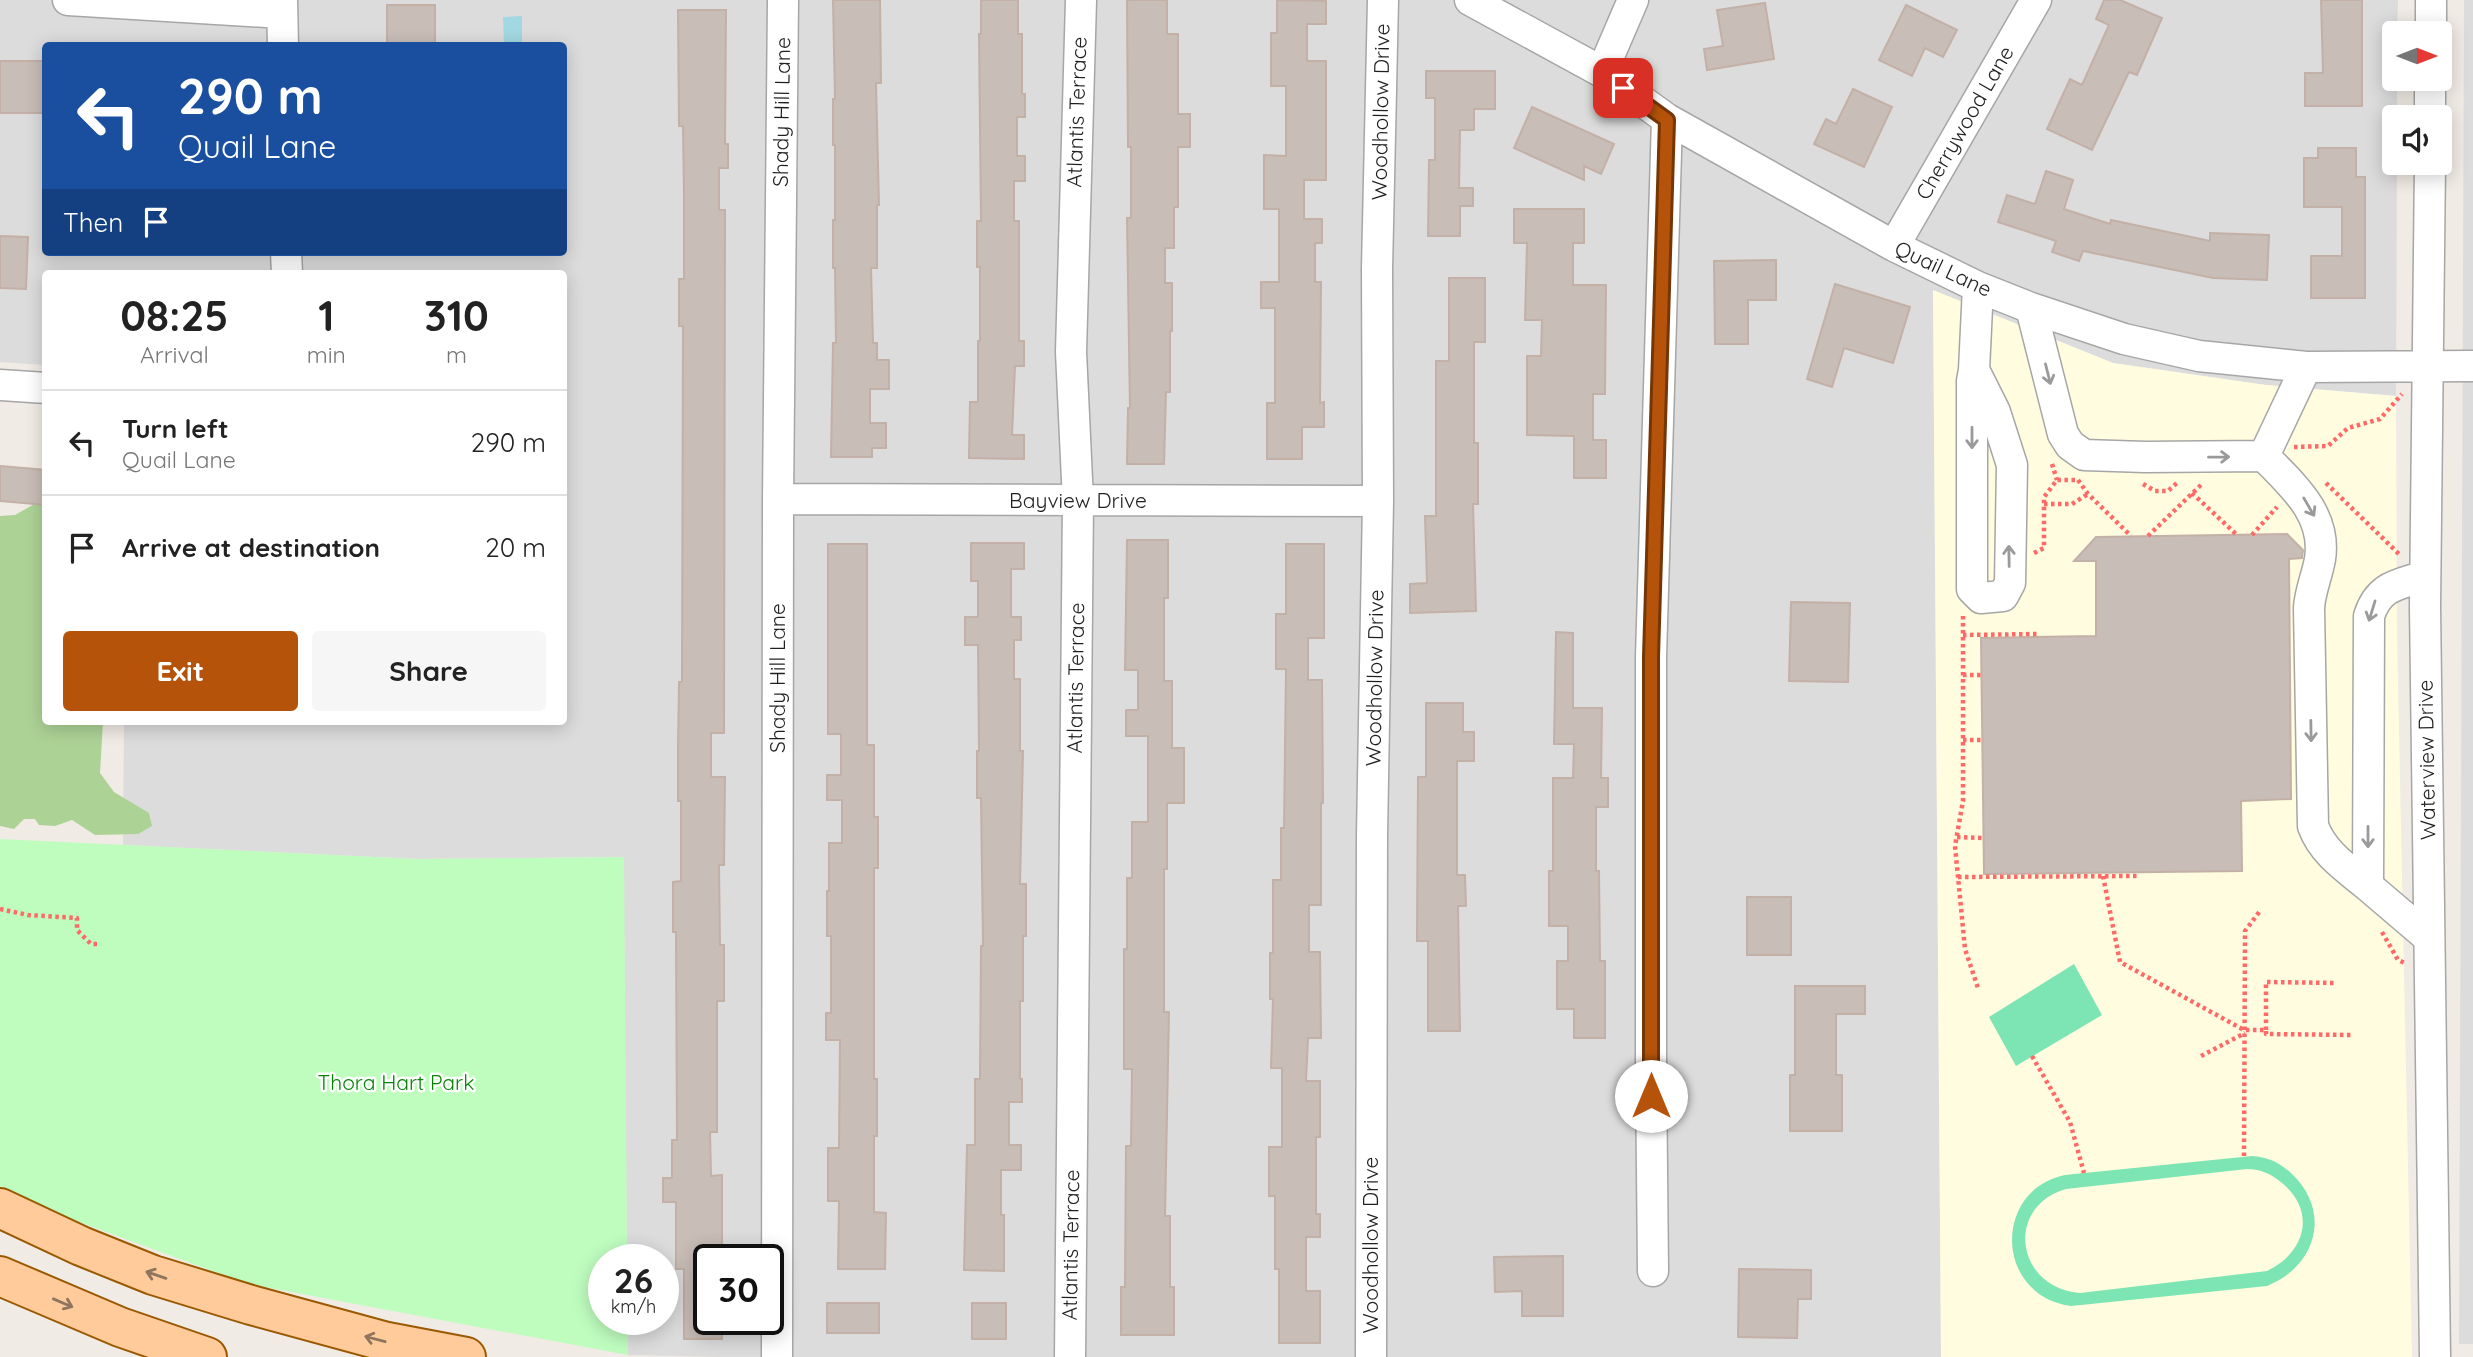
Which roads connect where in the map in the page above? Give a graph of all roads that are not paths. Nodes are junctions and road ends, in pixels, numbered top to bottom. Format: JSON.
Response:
{"nodes":[{"id":1,"x":68,"y":0,"type":"edge"},
{"id":2,"x":783,"y":0,"type":"edge"},
{"id":3,"x":1081,"y":0,"type":"edge"},
{"id":4,"x":1383,"y":0,"type":"edge"},
{"id":5,"x":1470,"y":0,"type":"edge"},
{"id":6,"x":1633,"y":0,"type":"edge"},
{"id":7,"x":2036,"y":0,"type":"edge"},
{"id":8,"x":2431,"y":0,"type":"edge"},
{"id":9,"x":282,"y":6,"type":"edge"},
{"id":10,"x":2431,"y":21,"type":"edge"},
{"id":11,"x":283,"y":42,"type":"edge"},
{"id":12,"x":1602,"y":72,"type":"junction"},
{"id":13,"x":1667,"y":120,"type":"junction"},
{"id":14,"x":2430,"y":175,"type":"edge"},
{"id":15,"x":1894,"y":246,"type":"junction"},
{"id":16,"x":1978,"y":287,"type":"junction"},
{"id":17,"x":2031,"y":308,"type":"junction"},
{"id":18,"x":2428,"y":366,"type":"junction"},
{"id":19,"x":2473,"y":366,"type":"edge"},
{"id":20,"x":2306,"y":367,"type":"junction"},
{"id":21,"x":1974,"y":370,"type":"junction"},
{"id":22,"x":0,"y":385,"type":"edge"},
{"id":23,"x":42,"y":388,"type":"edge"},
{"id":24,"x":2284,"y":448,"type":"junction"},
{"id":25,"x":778,"y":499,"type":"junction"},
{"id":26,"x":1078,"y":501,"type":"junction"},
{"id":27,"x":1378,"y":501,"type":"junction"},
{"id":28,"x":2415,"y":568,"type":"junction"},
{"id":29,"x":2368,"y":886,"type":"junction"},
{"id":30,"x":2430,"y":938,"type":"junction"},
{"id":31,"x":0,"y":1208,"type":"edge"},
{"id":32,"x":1653,"y":1271,"type":"dead end"},
{"id":33,"x":0,"y":1276,"type":"edge"},
{"id":34,"x":207,"y":1357,"type":"edge"},
{"id":35,"x":466,"y":1357,"type":"edge"},
{"id":36,"x":777,"y":1357,"type":"edge"},
{"id":37,"x":1070,"y":1357,"type":"edge"},
{"id":38,"x":1371,"y":1357,"type":"edge"},
{"id":39,"x":2435,"y":1357,"type":"edge"}],
"edges":[{"from":1,"to":9,"type":"street"},
{"from":2,"to":25,"type":"street","name":"Shady Hill Lane"},
{"from":3,"to":26,"type":"street","name":"Atlantis Terrace"},
{"from":4,"to":27,"type":"street","name":"Woodhollow Drive"},
{"from":5,"to":12,"type":"street","name":"Quail Lane"},
{"from":6,"to":12,"type":"street"},
{"from":7,"to":15,"type":"street","name":"Cherrywood Lane"},
{"from":8,"to":10,"type":"street"},
{"from":9,"to":11,"type":"street"},
{"from":12,"to":13,"type":"street","name":"Quail Lane"},
{"from":13,"to":15,"type":"street","name":"Quail Lane"},
{"from":13,"to":32,"type":"street"},
{"from":14,"to":18,"type":"street","name":"Waterview Drive"},
{"from":15,"to":16,"type":"street","name":"Quail Lane"},
{"from":16,"to":17,"type":"street","name":"Quail Lane"},
{"from":16,"to":21,"type":"street"},
{"from":17,"to":20,"type":"street","name":"Quail Lane"},
{"from":17,"to":24,"type":"street","one_way":true},
{"from":18,"to":19,"type":"street","name":"Quail Lane"},
{"from":18,"to":20,"type":"street","name":"Quail Lane"},
{"from":18,"to":28,"type":"street","name":"Waterview Drive"},
{"from":20,"to":24,"type":"street"},
{"from":21,"to":21,"type":"street","one_way":true},
{"from":22,"to":23,"type":"street"},
{"from":24,"to":29,"type":"street","one_way":true},
{"from":25,"to":26,"type":"street","name":"Bayview Drive"},
{"from":25,"to":36,"type":"street","name":"Shady Hill Lane"},
{"from":26,"to":27,"type":"street","name":"Bayview Drive"},
{"from":26,"to":37,"type":"street","name":"Atlantis Terrace"},
{"from":27,"to":38,"type":"street","name":"Woodhollow Drive"},
{"from":28,"to":29,"type":"street","one_way":true},
{"from":28,"to":30,"type":"street","name":"Waterview Drive"},
{"from":29,"to":30,"type":"street"},
{"from":30,"to":39,"type":"street","name":"Waterview Drive"},
{"from":35,"to":31,"type":"main road","one_way":true},
{"from":33,"to":34,"type":"main road","one_way":true}]}
